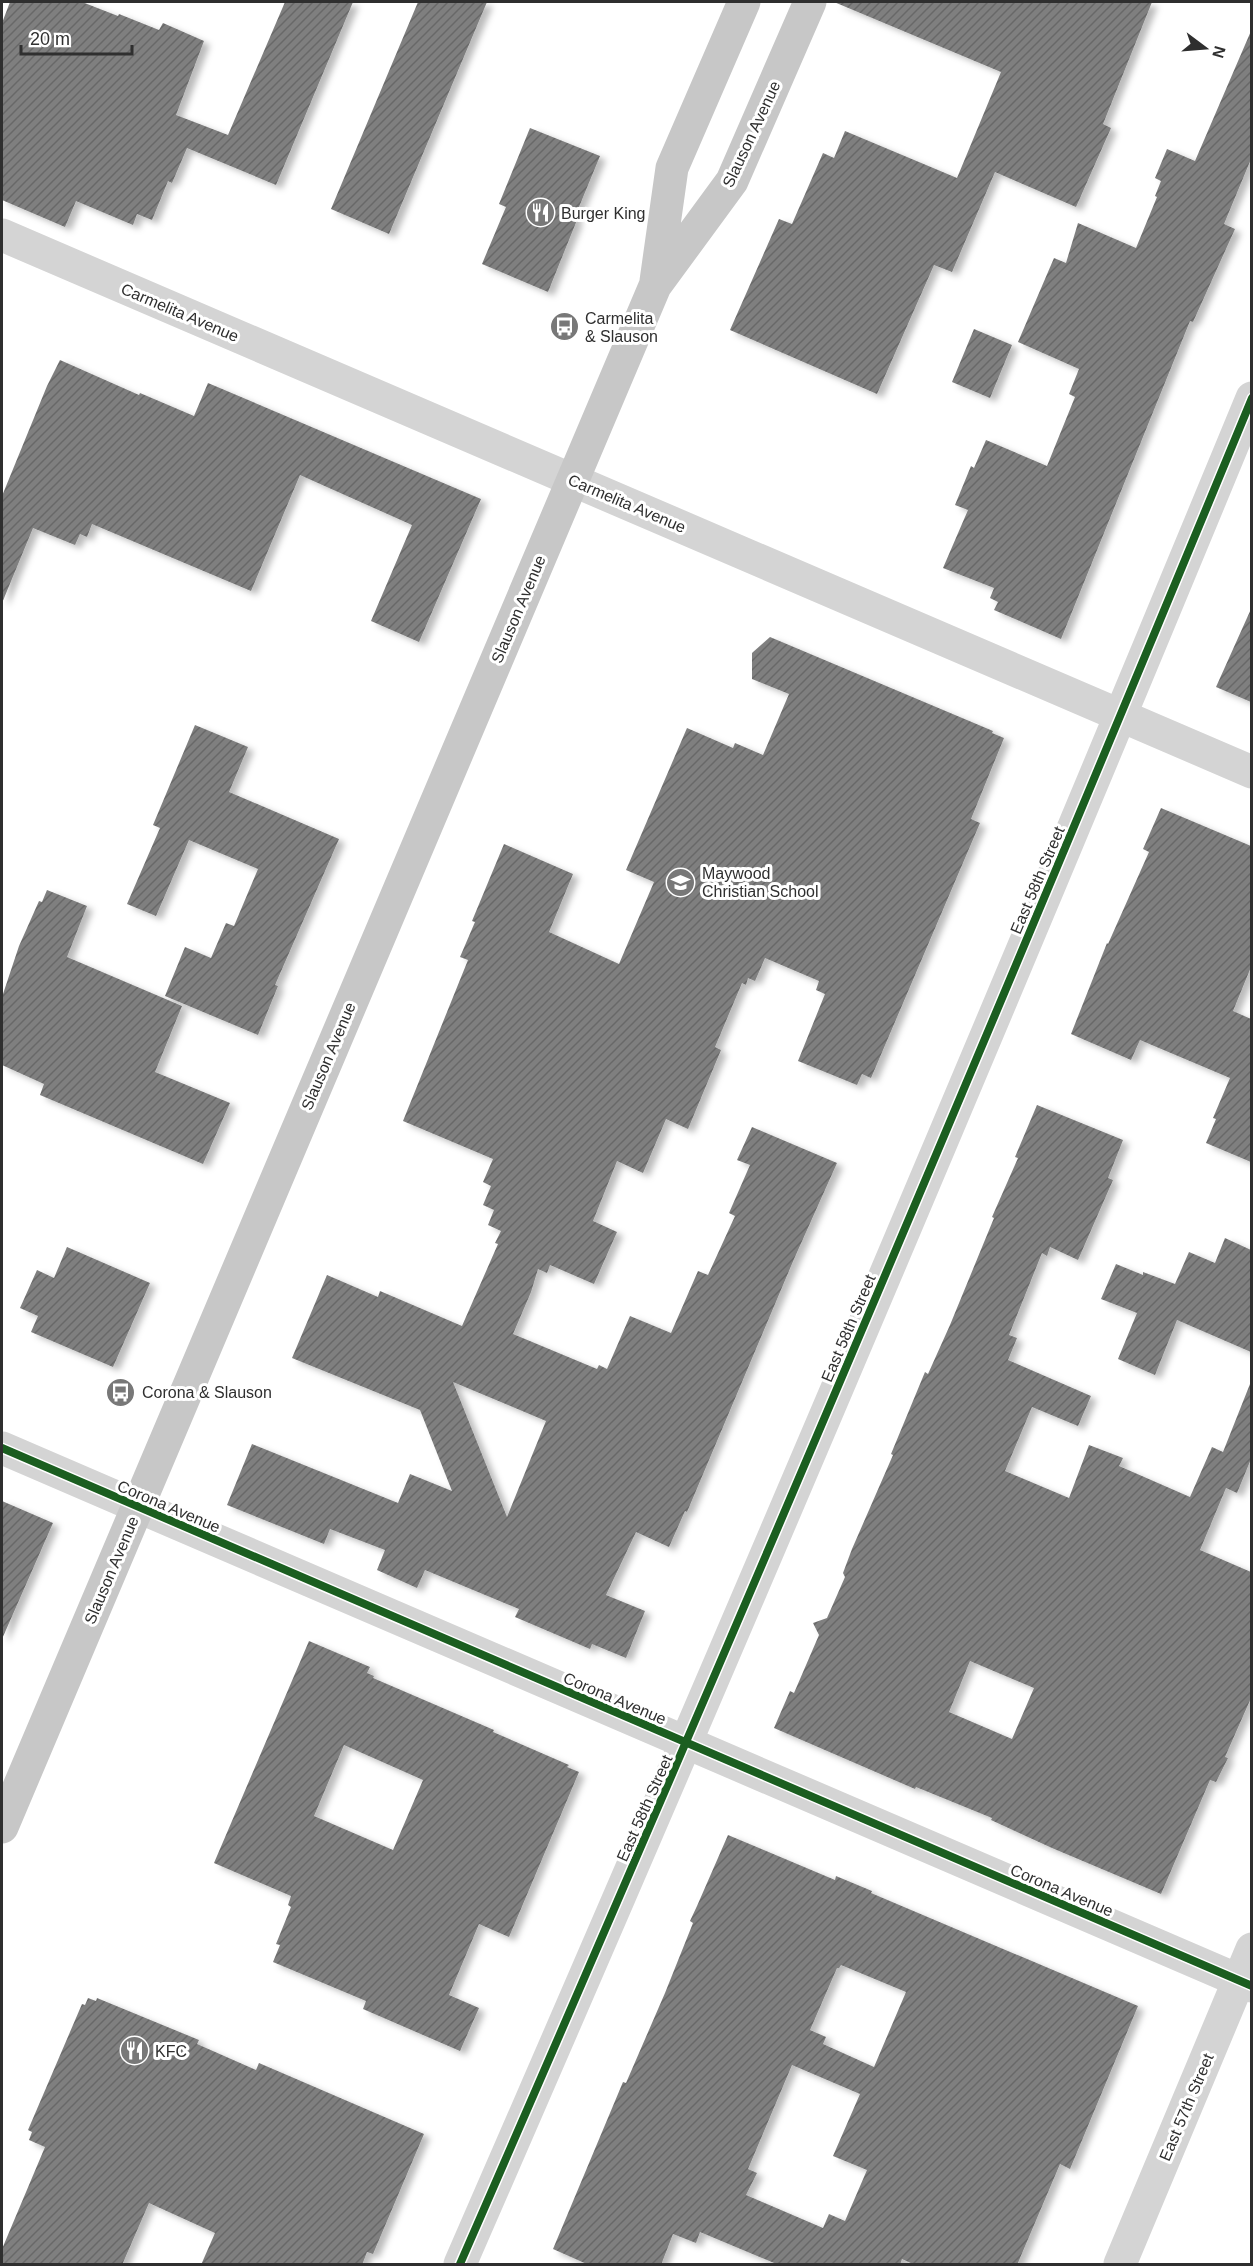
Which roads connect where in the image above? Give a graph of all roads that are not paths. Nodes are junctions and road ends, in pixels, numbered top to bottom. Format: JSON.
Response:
{"nodes":[{"id":1,"x":744,"y":2,"type":"edge"},
{"id":2,"x":810,"y":2,"type":"edge"},
{"id":3,"x":2,"y":235,"type":"edge"},
{"id":4,"x":655,"y":286,"type":"junction"},
{"id":5,"x":1251,"y":398,"type":"edge"},
{"id":6,"x":573,"y":480,"type":"junction"},
{"id":7,"x":1121,"y":716,"type":"junction"},
{"id":8,"x":1251,"y":772,"type":"edge"},
{"id":9,"x":2,"y":1448,"type":"edge"},
{"id":10,"x":138,"y":1507,"type":"junction"},
{"id":11,"x":687,"y":1743,"type":"junction"},
{"id":12,"x":2,"y":1827,"type":"edge"},
{"id":13,"x":1251,"y":1949,"type":"edge"},
{"id":14,"x":1245,"y":1983,"type":"edge"},
{"id":15,"x":460,"y":2265,"type":"edge"},
{"id":16,"x":1120,"y":2265,"type":"edge"}],
"edges":[{"from":1,"to":4,"type":"main road","name":"Slauson Avenue"},
{"from":2,"to":4,"type":"main road","name":"Slauson Avenue"},
{"from":3,"to":6,"type":"street","name":"Carmelita Avenue"},
{"from":4,"to":6,"type":"main road","name":"Slauson Avenue"},
{"from":5,"to":7,"type":"street","name":"East 58th Street"},
{"from":6,"to":7,"type":"street","name":"Carmelita Avenue"},
{"from":6,"to":10,"type":"main road","name":"Slauson Avenue"},
{"from":7,"to":8,"type":"street","name":"Carmelita Avenue"},
{"from":7,"to":11,"type":"street","name":"East 58th Street"},
{"from":9,"to":10,"type":"street","name":"Corona Avenue"},
{"from":10,"to":11,"type":"street","name":"Corona Avenue"},
{"from":10,"to":12,"type":"main road","name":"Slauson Avenue"},
{"from":11,"to":14,"type":"street","name":"Corona Avenue"},
{"from":11,"to":15,"type":"street","name":"East 58th Street"},
{"from":13,"to":14,"type":"street","name":"East 57th Street"},
{"from":14,"to":16,"type":"street","name":"East 57th Street"}]}
